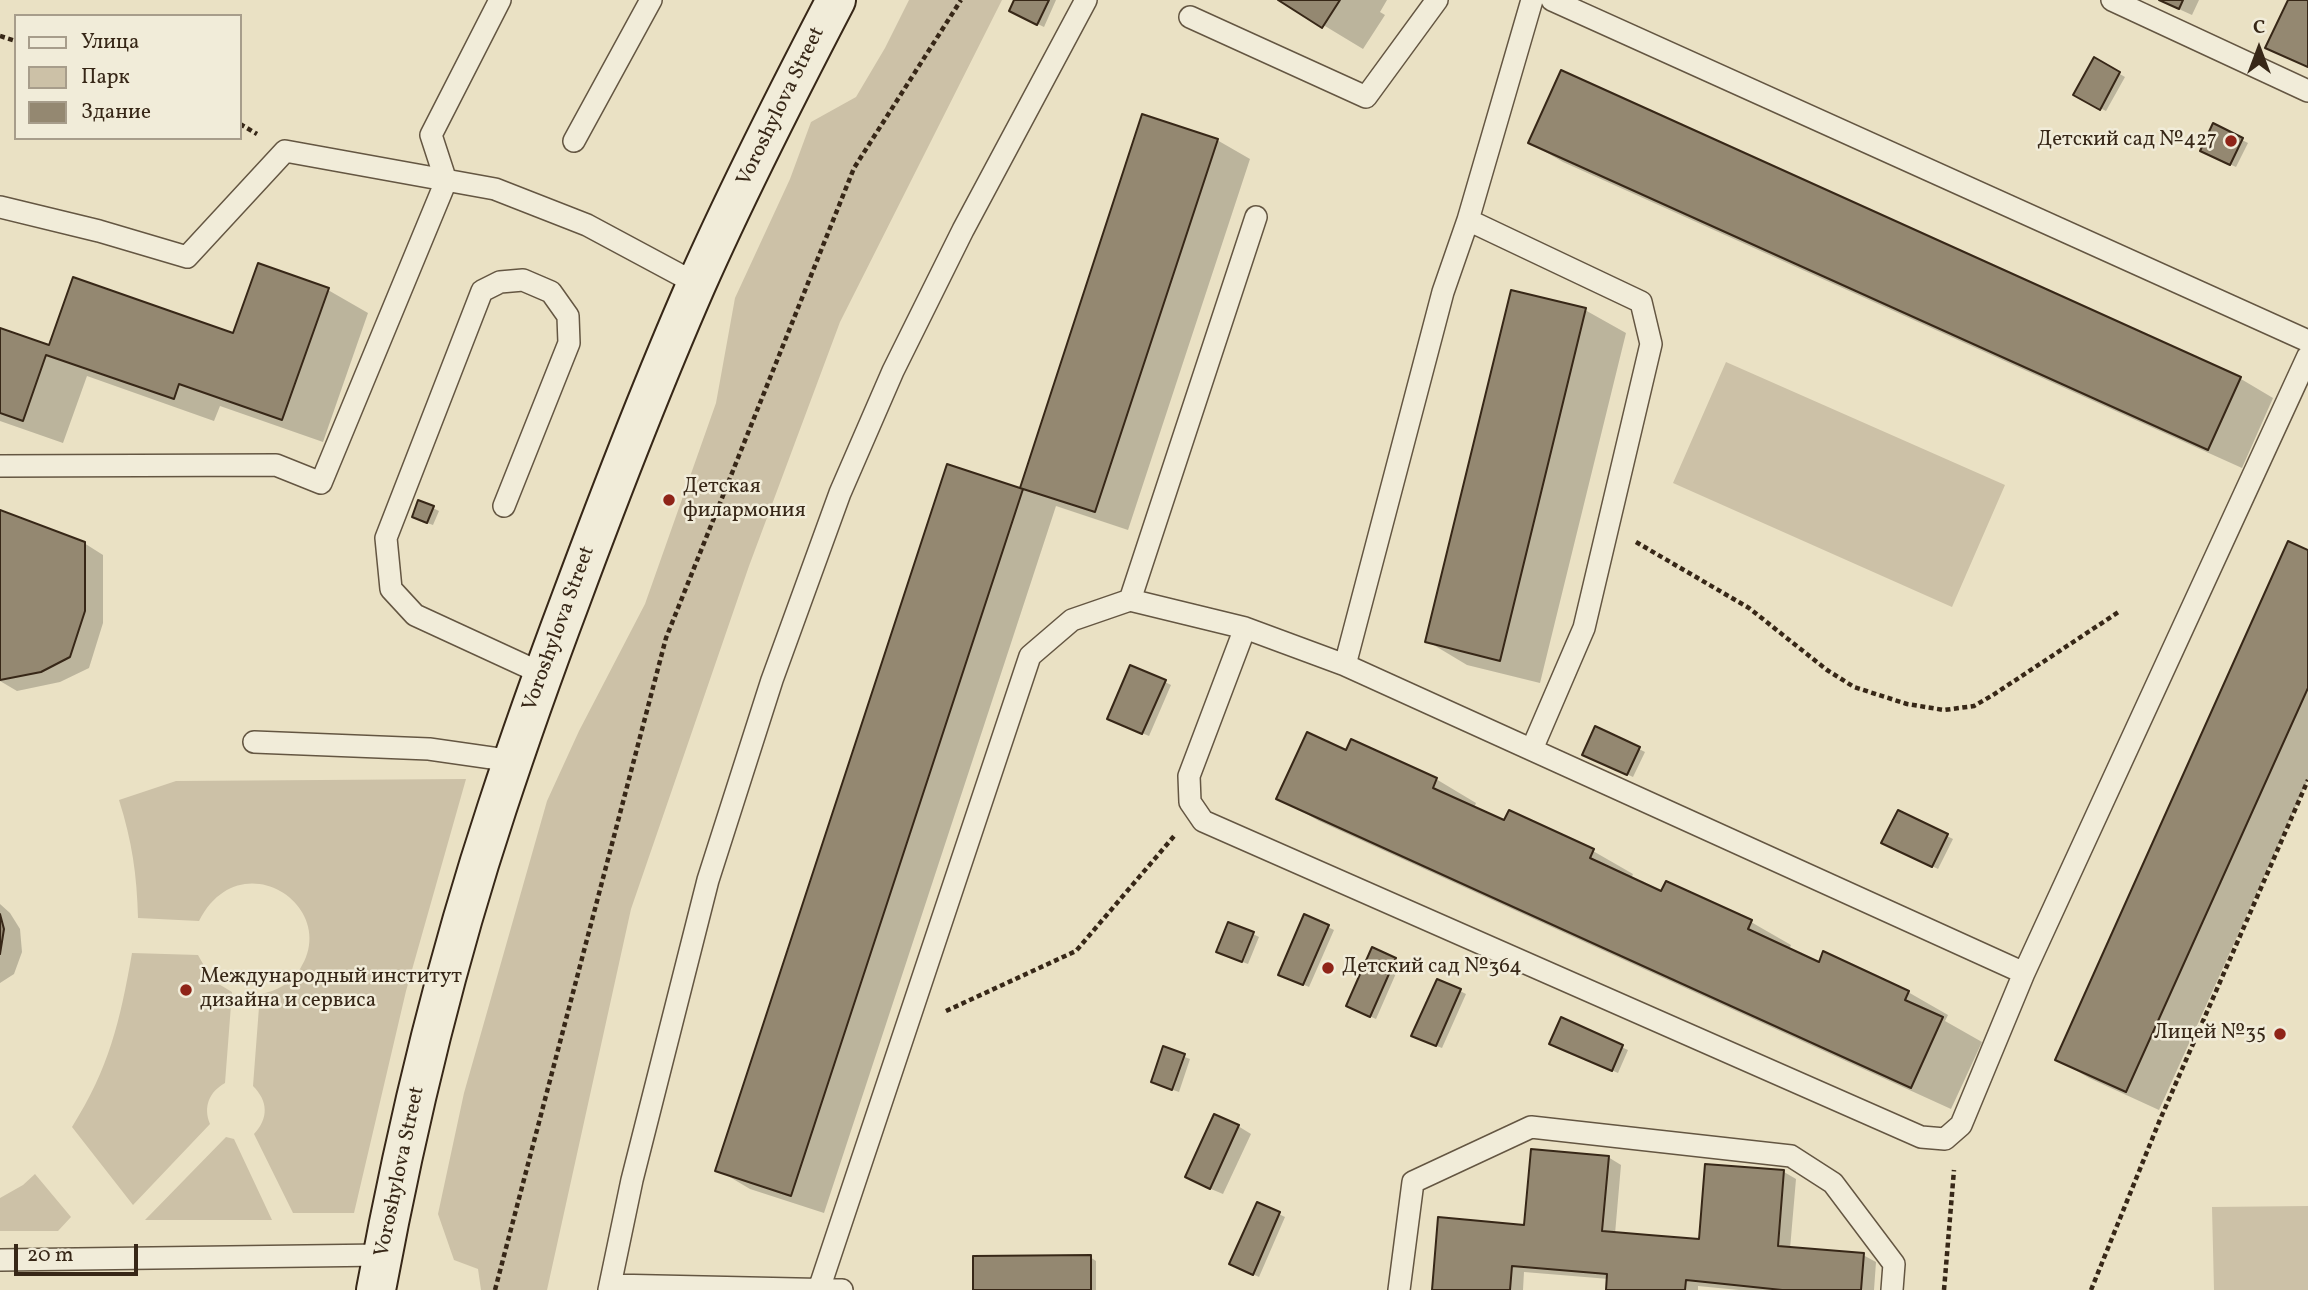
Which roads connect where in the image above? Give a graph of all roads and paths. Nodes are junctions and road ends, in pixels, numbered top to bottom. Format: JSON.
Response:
{"nodes":[{"id":1,"x":500,"y":0,"type":"edge"},
{"id":2,"x":651,"y":0,"type":"edge"},
{"id":3,"x":836,"y":0,"type":"edge"},
{"id":4,"x":961,"y":0,"type":"edge"},
{"id":5,"x":1086,"y":0,"type":"edge"},
{"id":6,"x":1437,"y":0,"type":"edge"},
{"id":7,"x":1532,"y":0,"type":"edge"},
{"id":8,"x":1552,"y":0,"type":"edge"},
{"id":9,"x":2112,"y":0,"type":"edge"},
{"id":10,"x":1190,"y":18,"type":"dead end"},
{"id":11,"x":2308,"y":91,"type":"edge"},
{"id":12,"x":575,"y":141,"type":"dead end"},
{"id":13,"x":446,"y":181,"type":"junction"},
{"id":14,"x":0,"y":207,"type":"edge"},
{"id":15,"x":1256,"y":217,"type":"dead end"},
{"id":16,"x":1468,"y":220,"type":"junction"},
{"id":17,"x":696,"y":285,"type":"junction"},
{"id":18,"x":2308,"y":341,"type":"edge"},
{"id":19,"x":2308,"y":356,"type":"edge"},
{"id":20,"x":0,"y":466,"type":"edge"},
{"id":21,"x":504,"y":506,"type":"dead end"},
{"id":22,"x":1608,"y":526,"type":"junction"},
{"id":23,"x":1129,"y":600,"type":"junction"},
{"id":24,"x":2120,"y":611,"type":"dead end"},
{"id":25,"x":1245,"y":628,"type":"junction"},
{"id":26,"x":1345,"y":665,"type":"junction"},
{"id":27,"x":543,"y":674,"type":"junction"},
{"id":28,"x":254,"y":742,"type":"dead end"},
{"id":29,"x":1532,"y":749,"type":"junction"},
{"id":30,"x":513,"y":761,"type":"junction"},
{"id":31,"x":2308,"y":780,"type":"edge"},
{"id":32,"x":1196,"y":811,"type":"junction"},
{"id":33,"x":2024,"y":973,"type":"junction"},
{"id":34,"x":908,"y":1029,"type":"junction"},
{"id":35,"x":1945,"y":1139,"type":"junction"},
{"id":36,"x":0,"y":1260,"type":"edge"},
{"id":37,"x":380,"y":1272,"type":"edge"},
{"id":38,"x":609,"y":1287,"type":"edge"},
{"id":39,"x":819,"y":1289,"type":"edge"},
{"id":40,"x":495,"y":1290,"type":"edge"},
{"id":41,"x":842,"y":1290,"type":"edge"},
{"id":42,"x":1399,"y":1290,"type":"edge"},
{"id":43,"x":1892,"y":1290,"type":"edge"},
{"id":44,"x":1944,"y":1290,"type":"edge"},
{"id":45,"x":2091,"y":1290,"type":"edge"}],
"edges":[{"from":1,"to":13,"type":"lane"},
{"from":2,"to":12,"type":"lane"},
{"from":3,"to":17,"type":"street","name":"Voroshylova Street"},
{"from":4,"to":40,"type":"path"},
{"from":5,"to":38,"type":"lane"},
{"from":6,"to":10,"type":"lane"},
{"from":7,"to":16,"type":"lane"},
{"from":8,"to":18,"type":"lane"},
{"from":9,"to":11,"type":"lane"},
{"from":13,"to":14,"type":"lane"},
{"from":13,"to":17,"type":"lane"},
{"from":13,"to":20,"type":"lane"},
{"from":15,"to":23,"type":"lane"},
{"from":16,"to":22,"type":"lane"},
{"from":16,"to":26,"type":"lane"},
{"from":17,"to":27,"type":"street","name":"Voroshylova Street"},
{"from":19,"to":33,"type":"lane"},
{"from":21,"to":27,"type":"lane"},
{"from":22,"to":24,"type":"path"},
{"from":22,"to":29,"type":"lane"},
{"from":23,"to":25,"type":"lane"},
{"from":23,"to":34,"type":"lane"},
{"from":25,"to":26,"type":"lane"},
{"from":25,"to":32,"type":"lane"},
{"from":26,"to":29,"type":"lane"},
{"from":27,"to":30,"type":"street","name":"Voroshylova Street"},
{"from":28,"to":30,"type":"lane"},
{"from":29,"to":33,"type":"lane"},
{"from":30,"to":37,"type":"street","name":"Voroshylova Street"},
{"from":31,"to":45,"type":"path"},
{"from":32,"to":34,"type":"path"},
{"from":32,"to":35,"type":"lane"},
{"from":33,"to":35,"type":"lane"},
{"from":34,"to":39,"type":"lane"},
{"from":35,"to":44,"type":"path"},
{"from":36,"to":37,"type":"lane"},
{"from":38,"to":39,"type":"lane"},
{"from":39,"to":41,"type":"lane"},
{"from":42,"to":43,"type":"lane"}]}
